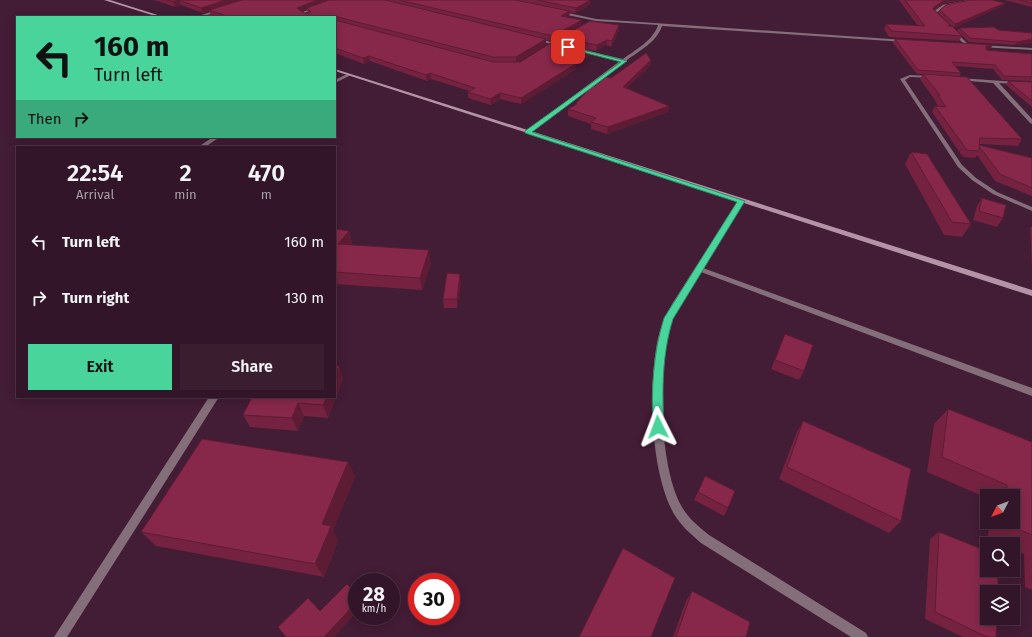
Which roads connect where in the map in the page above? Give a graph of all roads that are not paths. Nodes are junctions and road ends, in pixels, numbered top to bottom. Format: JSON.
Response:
{"nodes":[{"id":1,"x":106,"y":0,"type":"edge"},
{"id":2,"x":336,"y":0,"type":"edge"},
{"id":3,"x":973,"y":0,"type":"edge"},
{"id":4,"x":224,"y":8,"type":"edge"},
{"id":5,"x":552,"y":11,"type":"edge"},
{"id":6,"x":159,"y":16,"type":"edge"},
{"id":7,"x":200,"y":16,"type":"edge"},
{"id":8,"x":307,"y":16,"type":"edge"},
{"id":9,"x":596,"y":20,"type":"junction"},
{"id":10,"x":589,"y":24,"type":"edge"},
{"id":11,"x":945,"y":24,"type":"edge"},
{"id":12,"x":660,"y":25,"type":"junction"},
{"id":13,"x":951,"y":29,"type":"edge"},
{"id":14,"x":531,"y":38,"type":"edge"},
{"id":15,"x":561,"y":40,"type":"edge"},
{"id":16,"x":913,"y":42,"type":"edge"},
{"id":17,"x":554,"y":44,"type":"junction"},
{"id":18,"x":960,"y":45,"type":"edge"},
{"id":19,"x":968,"y":46,"type":"junction"},
{"id":20,"x":549,"y":47,"type":"edge"},
{"id":21,"x":568,"y":47,"type":"edge"},
{"id":22,"x":576,"y":49,"type":"edge"},
{"id":23,"x":1032,"y":50,"type":"edge"},
{"id":24,"x":625,"y":61,"type":"junction"},
{"id":25,"x":336,"y":70,"type":"edge"},
{"id":26,"x":349,"y":75,"type":"junction"},
{"id":27,"x":941,"y":78,"type":"edge"},
{"id":28,"x":956,"y":79,"type":"edge"},
{"id":29,"x":994,"y":81,"type":"junction"},
{"id":30,"x":336,"y":82,"type":"edge"},
{"id":31,"x":1032,"y":84,"type":"edge"},
{"id":32,"x":1032,"y":122,"type":"edge"},
{"id":33,"x":528,"y":132,"type":"junction"},
{"id":34,"x":215,"y":138,"type":"edge"},
{"id":35,"x":203,"y":146,"type":"edge"},
{"id":36,"x":741,"y":201,"type":"junction"},
{"id":37,"x":1032,"y":209,"type":"edge"},
{"id":38,"x":699,"y":269,"type":"junction"},
{"id":39,"x":1032,"y":293,"type":"edge"},
{"id":40,"x":1032,"y":392,"type":"edge"},
{"id":41,"x":213,"y":398,"type":"edge"},
{"id":42,"x":60,"y":637,"type":"edge"},
{"id":43,"x":862,"y":637,"type":"edge"}],
"edges":[{"from":1,"to":6,"type":"street"},
{"from":2,"to":8,"type":"street"},
{"from":3,"to":11,"type":"street"},
{"from":4,"to":7,"type":"street"},
{"from":5,"to":9,"type":"street"},
{"from":9,"to":10,"type":"street"},
{"from":9,"to":12,"type":"street"},
{"from":12,"to":16,"type":"street"},
{"from":12,"to":24,"type":"street"},
{"from":13,"to":19,"type":"street"},
{"from":14,"to":17,"type":"street"},
{"from":15,"to":17,"type":"street"},
{"from":17,"to":20,"type":"street"},
{"from":17,"to":21,"type":"street"},
{"from":18,"to":19,"type":"street"},
{"from":19,"to":23,"type":"street"},
{"from":22,"to":24,"type":"street"},
{"from":24,"to":33,"type":"street"},
{"from":25,"to":26,"type":"street"},
{"from":26,"to":30,"type":"street"},
{"from":26,"to":33,"type":"street"},
{"from":27,"to":37,"type":"street"},
{"from":28,"to":29,"type":"street"},
{"from":29,"to":31,"type":"street"},
{"from":29,"to":32,"type":"street"},
{"from":33,"to":36,"type":"street"},
{"from":34,"to":35,"type":"street"},
{"from":36,"to":38,"type":"street"},
{"from":36,"to":39,"type":"street"},
{"from":38,"to":40,"type":"street"},
{"from":38,"to":43,"type":"street"},
{"from":41,"to":42,"type":"street"}]}
